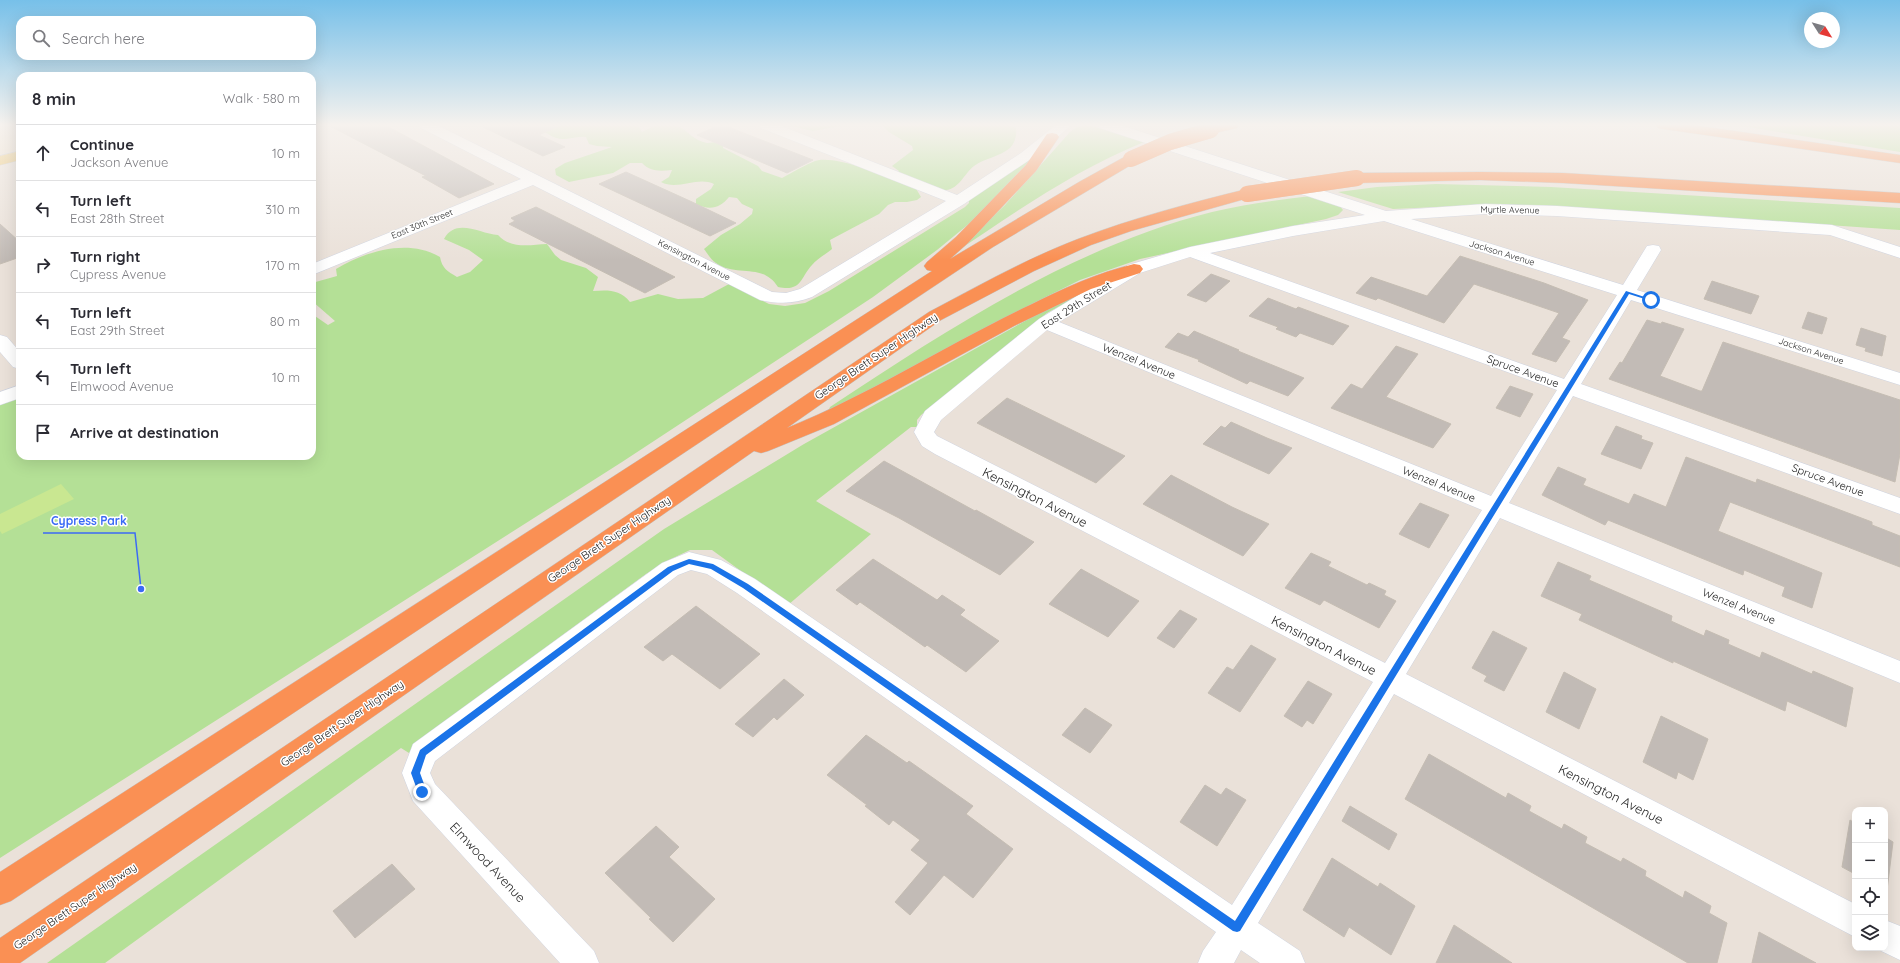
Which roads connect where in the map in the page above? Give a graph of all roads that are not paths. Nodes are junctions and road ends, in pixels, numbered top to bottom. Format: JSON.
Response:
{"nodes":[{"id":1,"x":515,"y":170,"type":"edge"},
{"id":2,"x":880,"y":170,"type":"edge"},
{"id":3,"x":1006,"y":170,"type":"edge"},
{"id":4,"x":1029,"y":170,"type":"edge"},
{"id":5,"x":1111,"y":170,"type":"edge"},
{"id":6,"x":1243,"y":170,"type":"edge"},
{"id":7,"x":533,"y":179,"type":"junction"},
{"id":8,"x":1900,"y":198,"type":"edge"},
{"id":9,"x":958,"y":201,"type":"junction"},
{"id":10,"x":1385,"y":216,"type":"junction"},
{"id":11,"x":1653,"y":250,"type":"dead end"},
{"id":12,"x":1190,"y":252,"type":"junction"},
{"id":13,"x":1900,"y":253,"type":"edge"},
{"id":14,"x":316,"y":268,"type":"edge"},
{"id":15,"x":1134,"y":269,"type":"junction"},
{"id":16,"x":1628,"y":292,"type":"junction"},
{"id":17,"x":886,"y":309,"type":"junction"},
{"id":18,"x":1045,"y":323,"type":"junction"},
{"id":19,"x":0,"y":341,"type":"edge"},
{"id":20,"x":16,"y":359,"type":"edge"},
{"id":21,"x":1900,"y":379,"type":"edge"},
{"id":22,"x":1570,"y":388,"type":"junction"},
{"id":23,"x":16,"y":393,"type":"edge"},
{"id":24,"x":0,"y":399,"type":"edge"},
{"id":25,"x":924,"y":432,"type":"joint"},
{"id":26,"x":723,"y":462,"type":"junction"},
{"id":27,"x":1900,"y":506,"type":"edge"},
{"id":28,"x":1495,"y":507,"type":"junction"},
{"id":29,"x":1900,"y":672,"type":"edge"},
{"id":30,"x":1389,"y":678,"type":"junction"},
{"id":31,"x":0,"y":890,"type":"edge"},
{"id":32,"x":1852,"y":919,"type":"edge"},
{"id":33,"x":1237,"y":927,"type":"junction"},
{"id":34,"x":1888,"y":938,"type":"edge"},
{"id":35,"x":1900,"y":944,"type":"edge"},
{"id":36,"x":0,"y":957,"type":"edge"},
{"id":37,"x":582,"y":963,"type":"edge"},
{"id":38,"x":1215,"y":963,"type":"edge"},
{"id":39,"x":1288,"y":963,"type":"edge"}],
"edges":[{"from":1,"to":7,"type":"street","name":"Kensington Avenue"},
{"from":2,"to":9,"type":"street"},
{"from":3,"to":9,"type":"street"},
{"from":4,"to":17,"type":"highway"},
{"from":5,"to":17,"type":"highway","bridge":true},
{"from":6,"to":10,"type":"street","name":"Jackson Avenue"},
{"from":7,"to":9,"type":"street","name":"Kensington Avenue"},
{"from":7,"to":14,"type":"street","name":"East 30th Street"},
{"from":8,"to":26,"type":"highway","name":"George Brett Super Highway","bridge":true},
{"from":10,"to":12,"type":"street","name":"Myrtle Avenue"},
{"from":10,"to":13,"type":"street","name":"Myrtle Avenue"},
{"from":10,"to":16,"type":"street","name":"Jackson Avenue"},
{"from":11,"to":16,"type":"street"},
{"from":12,"to":15,"type":"street","name":"East 29th Street"},
{"from":12,"to":22,"type":"street","name":"Spruce Avenue"},
{"from":15,"to":18,"type":"street","name":"East 29th Street"},
{"from":15,"to":26,"type":"highway"},
{"from":16,"to":21,"type":"street","name":"Jackson Avenue"},
{"from":16,"to":22,"type":"street"},
{"from":17,"to":31,"type":"highway"},
{"from":18,"to":25,"type":"street","name":"East 29th Street"},
{"from":18,"to":28,"type":"street","name":"Wenzel Avenue"},
{"from":19,"to":20,"type":"street"},
{"from":22,"to":27,"type":"street","name":"Spruce Avenue"},
{"from":22,"to":28,"type":"street"},
{"from":23,"to":24,"type":"street"},
{"from":25,"to":30,"type":"street","name":"Kensington Avenue"},
{"from":26,"to":36,"type":"highway","name":"George Brett Super Highway"},
{"from":28,"to":29,"type":"street","name":"Wenzel Avenue"},
{"from":28,"to":30,"type":"street"},
{"from":30,"to":32,"type":"street","name":"Kensington Avenue"},
{"from":30,"to":33,"type":"street"},
{"from":33,"to":37,"type":"street","name":"Elmwood Avenue"},
{"from":33,"to":38,"type":"street"},
{"from":33,"to":39,"type":"street"},
{"from":34,"to":35,"type":"street"}]}
